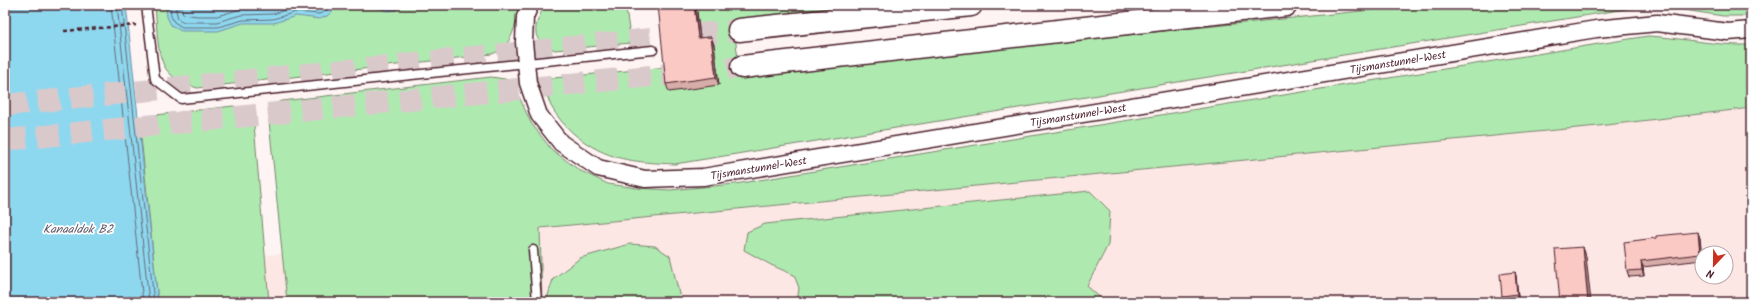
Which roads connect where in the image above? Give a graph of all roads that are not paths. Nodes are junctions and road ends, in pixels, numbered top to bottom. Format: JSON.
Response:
{"nodes":[{"id":1,"x":146,"y":5,"type":"edge"},
{"id":2,"x":530,"y":5,"type":"edge"},
{"id":3,"x":972,"y":5,"type":"edge"},
{"id":4,"x":1286,"y":5,"type":"edge"},
{"id":5,"x":739,"y":30,"type":"tunnel mouth"},
{"id":6,"x":1751,"y":30,"type":"edge"},
{"id":7,"x":653,"y":50,"type":"dead end"},
{"id":8,"x":526,"y":64,"type":"junction"},
{"id":9,"x":742,"y":68,"type":"tunnel mouth"},
{"id":10,"x":533,"y":250,"type":"dead end"},
{"id":11,"x":538,"y":302,"type":"edge"}],
"edges":[{"from":1,"to":8,"type":"lane"},
{"from":2,"to":8,"type":"street","name":"Tijsmanstunnel-West"},
{"from":3,"to":5,"type":"highway"},
{"from":4,"to":9,"type":"highway"},
{"from":6,"to":8,"type":"street","name":"Tijsmanstunnel-West"},
{"from":7,"to":8,"type":"lane"},
{"from":10,"to":11,"type":"lane"}]}
